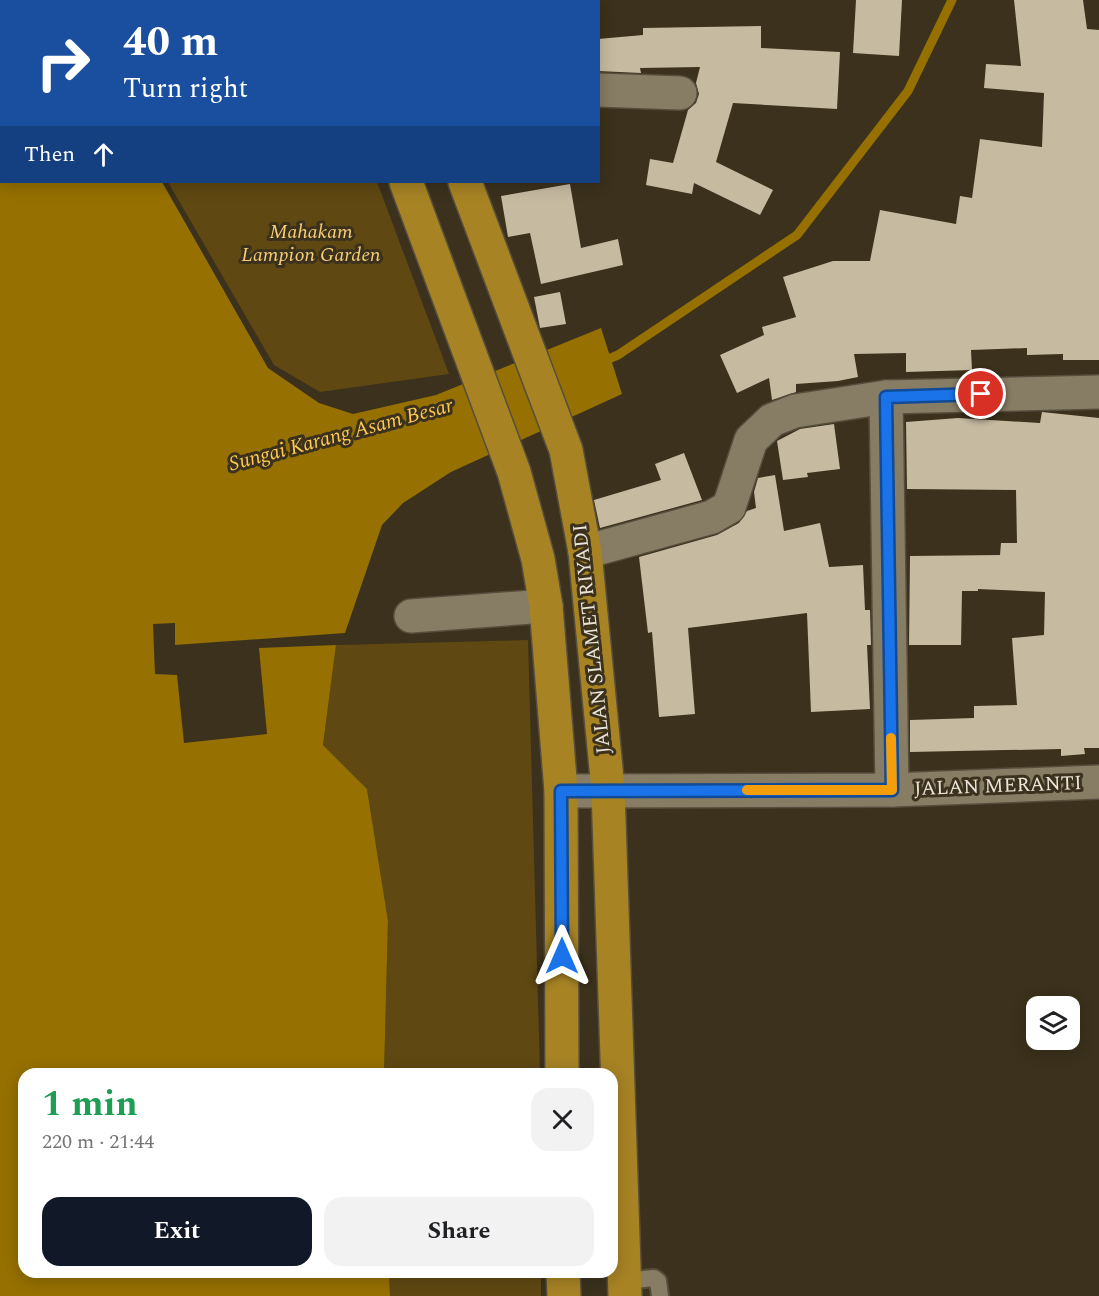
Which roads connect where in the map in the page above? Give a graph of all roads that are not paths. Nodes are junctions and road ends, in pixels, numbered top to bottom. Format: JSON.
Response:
{"nodes":[{"id":1,"x":600,"y":90,"type":"edge"},
{"id":2,"x":680,"y":93,"type":"dead end"},
{"id":3,"x":406,"y":183,"type":"edge"},
{"id":4,"x":465,"y":183,"type":"edge"},
{"id":5,"x":1099,"y":392,"type":"edge"},
{"id":6,"x":886,"y":397,"type":"junction"},
{"id":7,"x":585,"y":552,"type":"junction"},
{"id":8,"x":546,"y":606,"type":"junction"},
{"id":9,"x":411,"y":616,"type":"dead end"},
{"id":10,"x":1099,"y":782,"type":"edge"},
{"id":11,"x":608,"y":789,"type":"junction"},
{"id":12,"x":892,"y":790,"type":"junction"},
{"id":13,"x":561,"y":791,"type":"junction"},
{"id":14,"x":562,"y":1068,"type":"edge"},
{"id":15,"x":617,"y":1068,"type":"edge"},
{"id":16,"x":618,"y":1102,"type":"edge"},
{"id":17,"x":563,"y":1278,"type":"edge"},
{"id":18,"x":624,"y":1289,"type":"edge"},
{"id":19,"x":564,"y":1296,"type":"edge"},
{"id":20,"x":660,"y":1296,"type":"edge"}],
"edges":[{"from":1,"to":2,"type":"street"},
{"from":3,"to":8,"type":"highway"},
{"from":4,"to":7,"type":"highway","name":"JALAN SLAMET RIYADI"},
{"from":5,"to":6,"type":"street"},
{"from":6,"to":7,"type":"street"},
{"from":6,"to":12,"type":"street"},
{"from":7,"to":11,"type":"highway","name":"JALAN SLAMET RIYADI"},
{"from":8,"to":9,"type":"street"},
{"from":8,"to":13,"type":"highway"},
{"from":10,"to":12,"type":"street","name":"JALAN MERANTI"},
{"from":11,"to":12,"type":"street","name":"JALAN MERANTI"},
{"from":11,"to":13,"type":"street","name":"JALAN MERANTI"},
{"from":11,"to":15,"type":"highway","name":"JALAN SLAMET RIYADI"},
{"from":13,"to":14,"type":"highway"},
{"from":16,"to":18,"type":"highway","name":"JALAN SLAMET RIYADI"},
{"from":17,"to":19,"type":"highway"},
{"from":18,"to":20,"type":"lane"}]}
